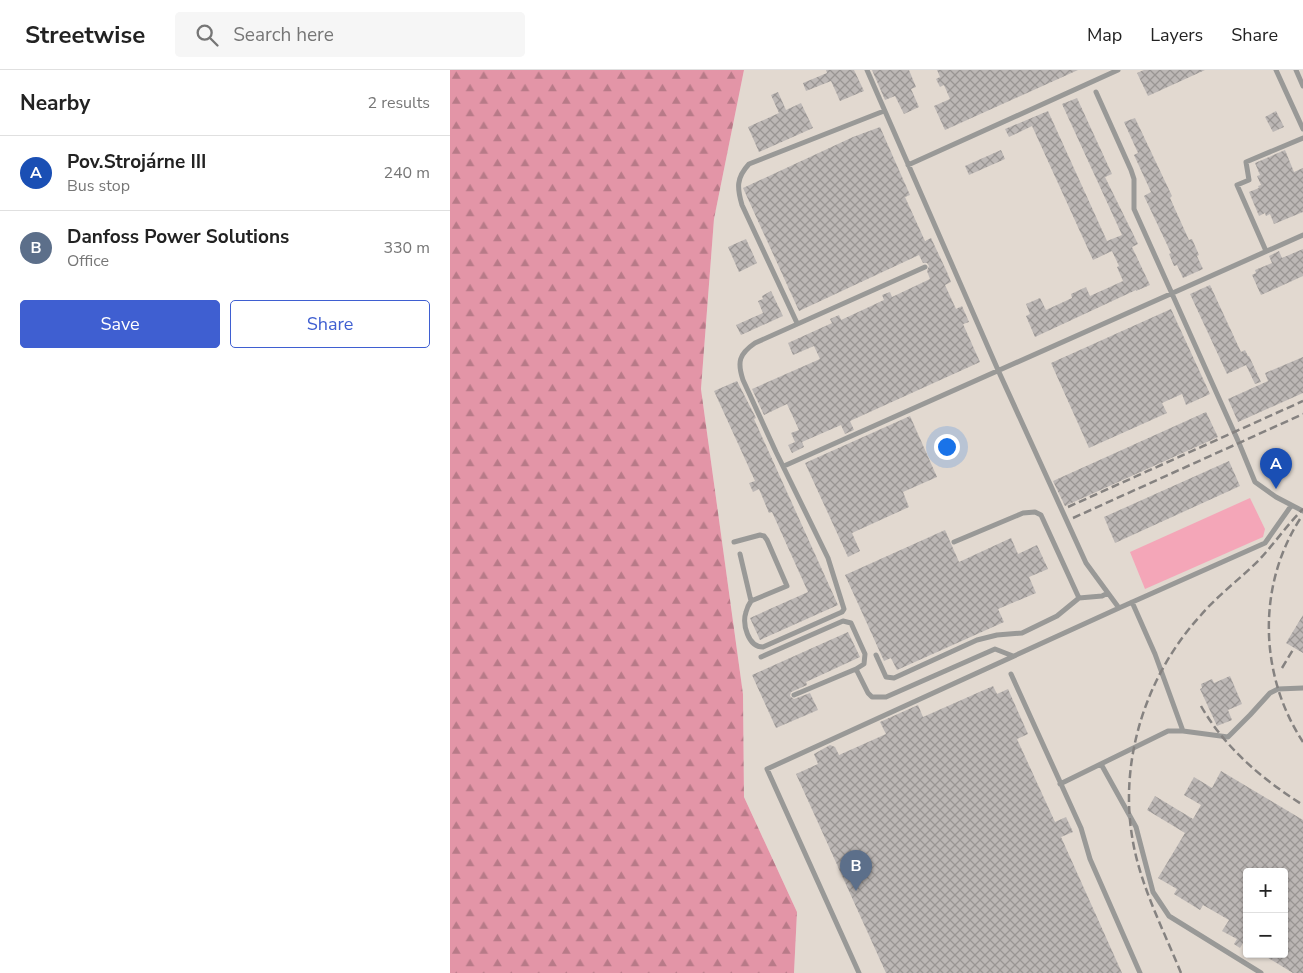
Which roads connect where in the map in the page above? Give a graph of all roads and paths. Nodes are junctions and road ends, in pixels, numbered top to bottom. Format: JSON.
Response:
{"nodes":[{"id":1,"x":866,"y":70,"type":"edge"},
{"id":2,"x":1118,"y":70,"type":"edge"},
{"id":3,"x":1276,"y":70,"type":"edge"},
{"id":4,"x":1296,"y":70,"type":"edge"},
{"id":5,"x":1303,"y":86,"type":"edge"},
{"id":6,"x":1096,"y":92,"type":"dead end"},
{"id":7,"x":884,"y":111,"type":"junction"},
{"id":8,"x":1303,"y":129,"type":"edge"},
{"id":9,"x":1303,"y":138,"type":"edge"},
{"id":10,"x":908,"y":165,"type":"junction"},
{"id":11,"x":1303,"y":234,"type":"edge"},
{"id":12,"x":1266,"y":251,"type":"junction"},
{"id":13,"x":948,"y":257,"type":"junction"},
{"id":14,"x":941,"y":260,"type":"dead end"},
{"id":15,"x":925,"y":267,"type":"dead end"},
{"id":16,"x":1171,"y":294,"type":"junction"},
{"id":17,"x":797,"y":323,"type":"junction"},
{"id":18,"x":998,"y":370,"type":"junction"},
{"id":19,"x":784,"y":466,"type":"junction"},
{"id":20,"x":1292,"y":506,"type":"junction"},
{"id":21,"x":1303,"y":511,"type":"edge"},
{"id":22,"x":734,"y":542,"type":"dead end"},
{"id":23,"x":954,"y":542,"type":"dead end"},
{"id":24,"x":740,"y":554,"type":"dead end"},
{"id":25,"x":1108,"y":593,"type":"junction"},
{"id":26,"x":1079,"y":598,"type":"junction"},
{"id":27,"x":751,"y":601,"type":"junction"},
{"id":28,"x":1132,"y":602,"type":"junction"},
{"id":29,"x":1119,"y":608,"type":"junction"},
{"id":30,"x":876,"y":655,"type":"dead end"},
{"id":31,"x":1013,"y":656,"type":"junction"},
{"id":32,"x":761,"y":657,"type":"dead end"},
{"id":33,"x":856,"y":669,"type":"junction"},
{"id":34,"x":1011,"y":674,"type":"dead end"},
{"id":35,"x":1303,"y":688,"type":"edge"},
{"id":36,"x":794,"y":695,"type":"dead end"},
{"id":37,"x":1183,"y":731,"type":"junction"},
{"id":38,"x":1101,"y":764,"type":"junction"},
{"id":39,"x":1060,"y":784,"type":"junction"},
{"id":40,"x":859,"y":973,"type":"edge"},
{"id":41,"x":1140,"y":973,"type":"edge"},
{"id":42,"x":1262,"y":973,"type":"edge"}],
"edges":[{"from":1,"to":7,"type":"lane"},
{"from":2,"to":10,"type":"lane"},
{"from":3,"to":8,"type":"lane"},
{"from":4,"to":5,"type":"lane"},
{"from":6,"to":16,"type":"lane"},
{"from":7,"to":10,"type":"lane"},
{"from":7,"to":17,"type":"lane"},
{"from":9,"to":12,"type":"lane"},
{"from":10,"to":13,"type":"lane"},
{"from":11,"to":12,"type":"lane"},
{"from":12,"to":16,"type":"lane"},
{"from":13,"to":14,"type":"lane"},
{"from":13,"to":18,"type":"lane"},
{"from":15,"to":17,"type":"lane"},
{"from":16,"to":18,"type":"lane"},
{"from":16,"to":20,"type":"lane"},
{"from":17,"to":19,"type":"lane"},
{"from":18,"to":19,"type":"lane"},
{"from":18,"to":25,"type":"lane"},
{"from":19,"to":27,"type":"lane"},
{"from":20,"to":21,"type":"lane"},
{"from":20,"to":28,"type":"lane"},
{"from":22,"to":27,"type":"lane"},
{"from":23,"to":26,"type":"lane"},
{"from":24,"to":27,"type":"lane"},
{"from":25,"to":26,"type":"lane"},
{"from":25,"to":29,"type":"lane"},
{"from":26,"to":30,"type":"lane"},
{"from":28,"to":29,"type":"lane"},
{"from":28,"to":37,"type":"lane"},
{"from":29,"to":31,"type":"lane"},
{"from":31,"to":33,"type":"lane"},
{"from":31,"to":40,"type":"lane"},
{"from":32,"to":33,"type":"lane"},
{"from":33,"to":36,"type":"lane"},
{"from":34,"to":39,"type":"lane"},
{"from":35,"to":37,"type":"lane"},
{"from":37,"to":38,"type":"lane"},
{"from":38,"to":39,"type":"lane"},
{"from":38,"to":42,"type":"lane"},
{"from":39,"to":41,"type":"lane"}]}
